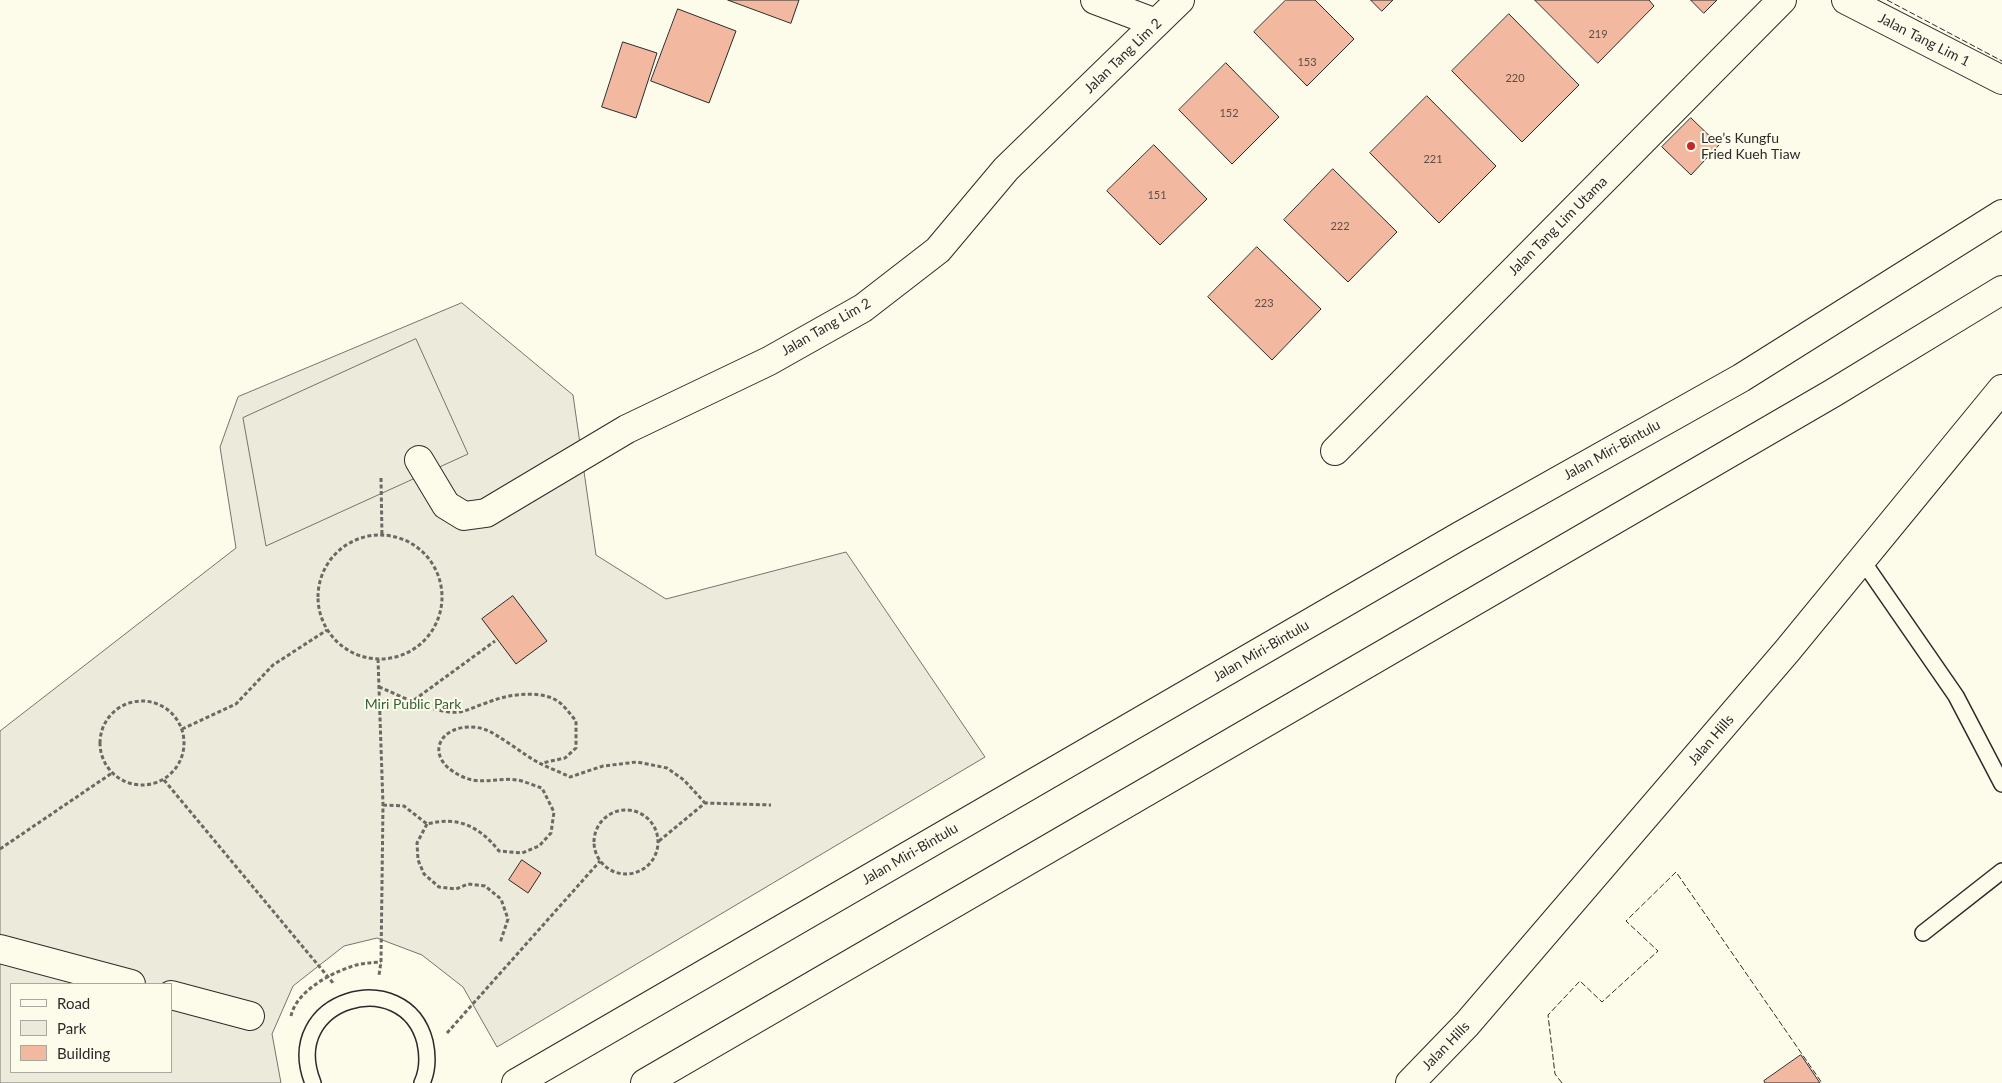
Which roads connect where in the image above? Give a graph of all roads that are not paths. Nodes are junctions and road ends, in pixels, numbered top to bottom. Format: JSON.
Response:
{"nodes":[{"id":1,"x":1095,"y":0,"type":"edge"},
{"id":2,"x":1180,"y":0,"type":"edge"},
{"id":3,"x":1782,"y":0,"type":"edge"},
{"id":4,"x":1846,"y":0,"type":"edge"},
{"id":5,"x":1156,"y":24,"type":"junction"},
{"id":6,"x":2002,"y":80,"type":"edge"},
{"id":7,"x":2002,"y":214,"type":"edge"},
{"id":8,"x":2002,"y":290,"type":"edge"},
{"id":9,"x":2002,"y":389,"type":"edge"},
{"id":10,"x":1334,"y":451,"type":"dead end"},
{"id":11,"x":419,"y":460,"type":"dead end"},
{"id":12,"x":1862,"y":560,"type":"junction"},
{"id":13,"x":2002,"y":784,"type":"edge"},
{"id":14,"x":2002,"y":871,"type":"edge"},
{"id":15,"x":1923,"y":933,"type":"dead end"},
{"id":16,"x":0,"y":949,"type":"edge"},
{"id":17,"x":127,"y":983,"type":"edge"},
{"id":18,"x":172,"y":995,"type":"edge"},
{"id":19,"x":250,"y":1016,"type":"dead end"},
{"id":20,"x":313,"y":1083,"type":"edge"},
{"id":21,"x":422,"y":1083,"type":"edge"},
{"id":22,"x":516,"y":1083,"type":"edge"},
{"id":23,"x":645,"y":1083,"type":"edge"},
{"id":24,"x":1410,"y":1083,"type":"edge"}],
"edges":[{"from":1,"to":5,"type":"main road"},
{"from":2,"to":5,"type":"main road","name":"Jalan Tang Lim 2"},
{"from":3,"to":10,"type":"main road","name":"Jalan Tang Lim Utama"},
{"from":4,"to":6,"type":"main road","name":"Jalan Tang Lim 1"},
{"from":5,"to":11,"type":"main road","name":"Jalan Tang Lim 2"},
{"from":7,"to":22,"type":"main road","name":"Jalan Miri-Bintulu"},
{"from":8,"to":23,"type":"main road"},
{"from":9,"to":12,"type":"main road","name":"Jalan Hills"},
{"from":12,"to":13,"type":"lane"},
{"from":12,"to":24,"type":"main road","name":"Jalan Hills"},
{"from":14,"to":15,"type":"lane"},
{"from":16,"to":17,"type":"main road"},
{"from":18,"to":19,"type":"main road"},
{"from":20,"to":21,"type":"lane"}]}
